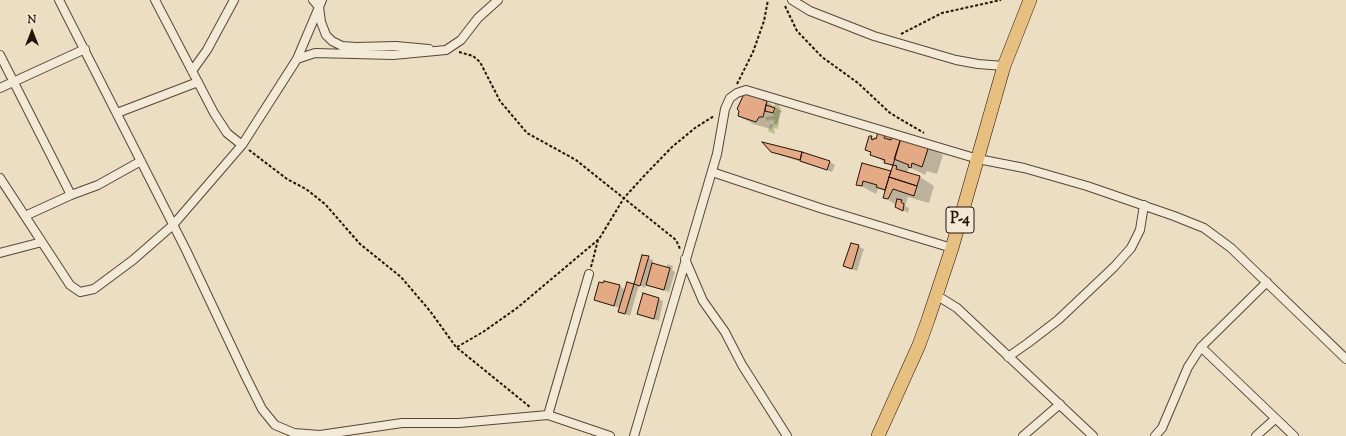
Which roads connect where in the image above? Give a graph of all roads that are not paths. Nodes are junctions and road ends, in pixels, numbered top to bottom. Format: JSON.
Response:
{"nodes":[{"id":1,"x":59,"y":0,"type":"edge"},
{"id":2,"x":155,"y":0,"type":"edge"},
{"id":3,"x":234,"y":0,"type":"edge"},
{"id":4,"x":313,"y":0,"type":"edge"},
{"id":5,"x":498,"y":0,"type":"edge"},
{"id":6,"x":1030,"y":0,"type":"edge"},
{"id":7,"x":788,"y":2,"type":"edge"},
{"id":8,"x":321,"y":3,"type":"edge"},
{"id":9,"x":85,"y":49,"type":"junction"},
{"id":10,"x":446,"y":50,"type":"junction"},
{"id":11,"x":0,"y":55,"type":"edge"},
{"id":12,"x":297,"y":59,"type":"junction"},
{"id":13,"x":1004,"y":66,"type":"junction"},
{"id":14,"x":192,"y":71,"type":"junction"},
{"id":15,"x":14,"y":82,"type":"junction"},
{"id":16,"x":198,"y":82,"type":"junction"},
{"id":17,"x":0,"y":88,"type":"edge"},
{"id":18,"x":117,"y":113,"type":"junction"},
{"id":19,"x":242,"y":145,"type":"junction"},
{"id":20,"x":978,"y":159,"type":"junction"},
{"id":21,"x":141,"y":161,"type":"junction"},
{"id":22,"x":712,"y":172,"type":"junction"},
{"id":23,"x":0,"y":178,"type":"edge"},
{"id":24,"x":71,"y":195,"type":"junction"},
{"id":25,"x":1144,"y":205,"type":"junction"},
{"id":26,"x":25,"y":216,"type":"junction"},
{"id":27,"x":173,"y":225,"type":"junction"},
{"id":28,"x":42,"y":242,"type":"junction"},
{"id":29,"x":952,"y":248,"type":"junction"},
{"id":30,"x":0,"y":253,"type":"edge"},
{"id":31,"x":685,"y":259,"type":"junction"},
{"id":32,"x":589,"y":274,"type":"road end"},
{"id":33,"x":1267,"y":282,"type":"junction"},
{"id":34,"x":936,"y":295,"type":"junction"},
{"id":35,"x":1201,"y":347,"type":"junction"},
{"id":36,"x":1008,"y":357,"type":"junction"},
{"id":37,"x":1346,"y":360,"type":"edge"},
{"id":38,"x":1060,"y":404,"type":"junction"},
{"id":39,"x":544,"y":415,"type":"junction"},
{"id":40,"x":1275,"y":419,"type":"junction"},
{"id":41,"x":319,"y":436,"type":"edge"},
{"id":42,"x":610,"y":436,"type":"edge"},
{"id":43,"x":634,"y":436,"type":"edge"},
{"id":44,"x":787,"y":436,"type":"edge"},
{"id":45,"x":878,"y":436,"type":"edge"},
{"id":46,"x":1023,"y":436,"type":"edge"},
{"id":47,"x":1093,"y":436,"type":"edge"},
{"id":48,"x":1155,"y":436,"type":"edge"},
{"id":49,"x":1256,"y":436,"type":"edge"},
{"id":50,"x":1294,"y":436,"type":"edge"}],
"edges":[{"from":1,"to":9,"type":"street"},
{"from":2,"to":14,"type":"street"},
{"from":3,"to":14,"type":"street"},
{"from":4,"to":8,"type":"street"},
{"from":5,"to":10,"type":"street"},
{"from":6,"to":13,"type":"highway","number":"P-4"},
{"from":7,"to":13,"type":"street"},
{"from":8,"to":10,"type":"street"},
{"from":8,"to":12,"type":"street"},
{"from":9,"to":15,"type":"street"},
{"from":9,"to":18,"type":"street"},
{"from":10,"to":12,"type":"street"},
{"from":11,"to":15,"type":"street"},
{"from":12,"to":19,"type":"street"},
{"from":13,"to":20,"type":"highway","number":"P-4"},
{"from":14,"to":16,"type":"street"},
{"from":15,"to":17,"type":"street"},
{"from":15,"to":24,"type":"street"},
{"from":16,"to":18,"type":"street"},
{"from":16,"to":19,"type":"street"},
{"from":18,"to":21,"type":"street"},
{"from":19,"to":27,"type":"street"},
{"from":20,"to":22,"type":"street"},
{"from":20,"to":25,"type":"street"},
{"from":20,"to":29,"type":"highway","number":"P-4"},
{"from":21,"to":24,"type":"street"},
{"from":21,"to":27,"type":"street"},
{"from":22,"to":29,"type":"street"},
{"from":22,"to":31,"type":"street"},
{"from":23,"to":26,"type":"street"},
{"from":24,"to":26,"type":"street"},
{"from":25,"to":33,"type":"street"},
{"from":25,"to":36,"type":"street"},
{"from":26,"to":28,"type":"street"},
{"from":27,"to":28,"type":"street"},
{"from":27,"to":41,"type":"street"},
{"from":28,"to":30,"type":"street"},
{"from":29,"to":34,"type":"highway","number":"P-4"},
{"from":31,"to":43,"type":"street"},
{"from":31,"to":44,"type":"street"},
{"from":32,"to":39,"type":"street"},
{"from":33,"to":35,"type":"street"},
{"from":33,"to":37,"type":"street"},
{"from":34,"to":36,"type":"street"},
{"from":34,"to":45,"type":"highway","number":"P-4"},
{"from":35,"to":40,"type":"street"},
{"from":35,"to":48,"type":"street"},
{"from":36,"to":38,"type":"street"},
{"from":38,"to":46,"type":"street"},
{"from":38,"to":47,"type":"street"},
{"from":39,"to":41,"type":"street"},
{"from":39,"to":42,"type":"street"},
{"from":40,"to":49,"type":"street"},
{"from":40,"to":50,"type":"street"}]}
